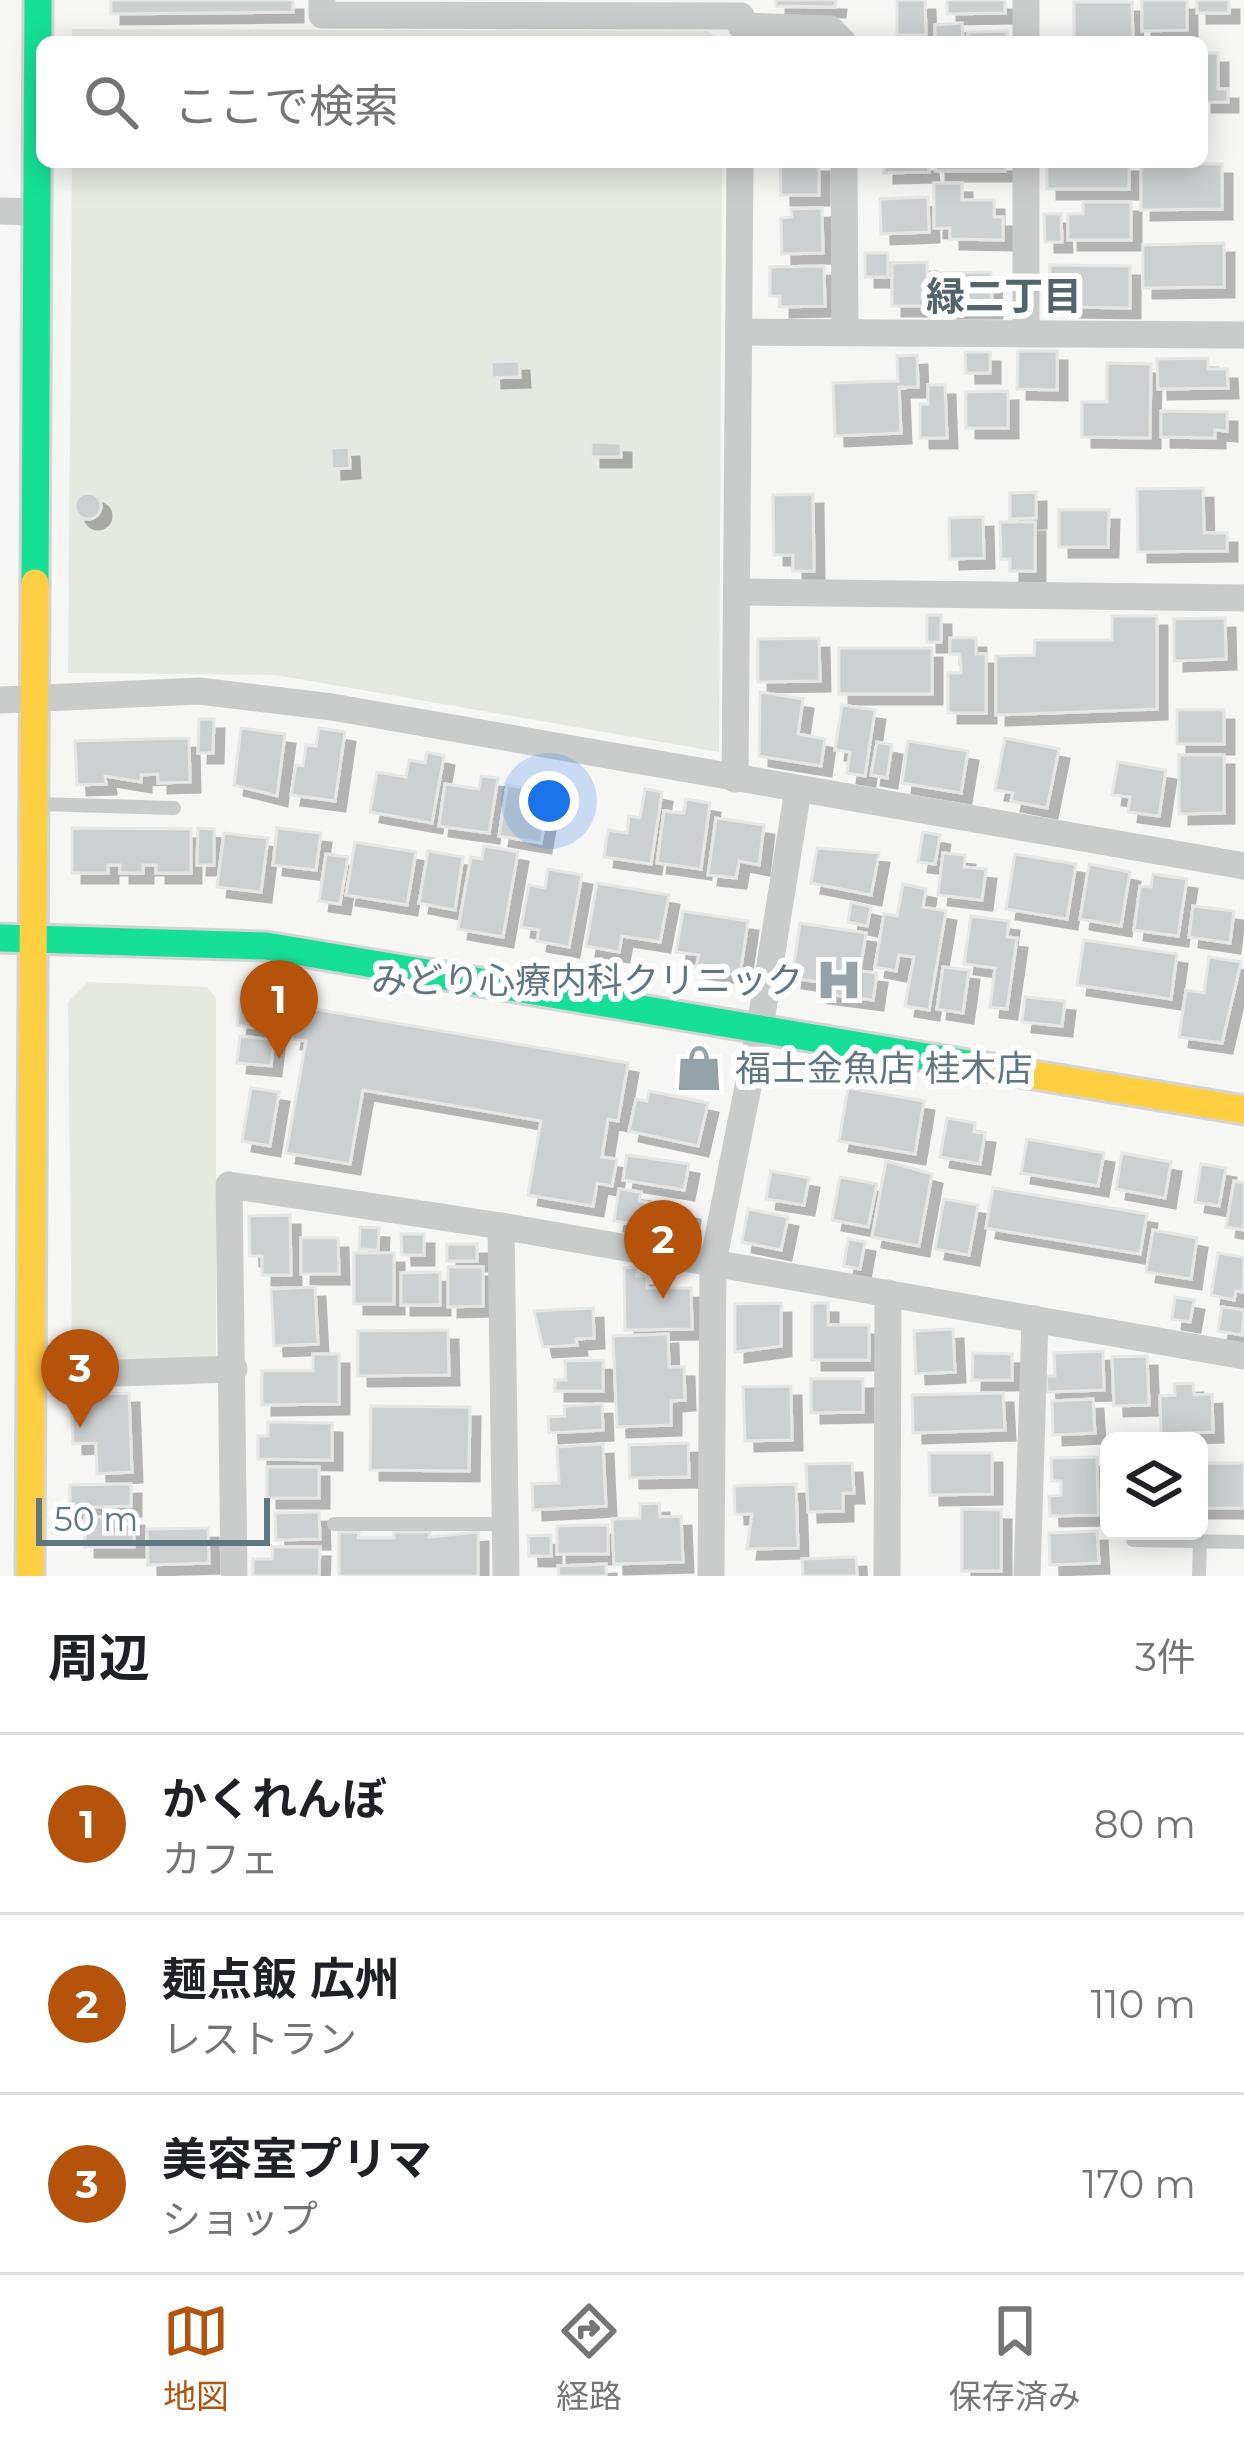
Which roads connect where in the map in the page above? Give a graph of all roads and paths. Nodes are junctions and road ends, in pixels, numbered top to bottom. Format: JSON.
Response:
{"nodes":[{"id":1,"x":38,"y":0,"type":"edge"},
{"id":2,"x":322,"y":0,"type":"edge"},
{"id":3,"x":1026,"y":0,"type":"edge"},
{"id":4,"x":741,"y":21,"type":"edge"},
{"id":5,"x":38,"y":36,"type":"edge"},
{"id":6,"x":837,"y":36,"type":"edge"},
{"id":7,"x":1026,"y":36,"type":"edge"},
{"id":8,"x":37,"y":168,"type":"edge"},
{"id":9,"x":740,"y":168,"type":"edge"},
{"id":10,"x":844,"y":168,"type":"edge"},
{"id":11,"x":1026,"y":168,"type":"edge"},
{"id":12,"x":0,"y":211,"type":"edge"},
{"id":13,"x":37,"y":212,"type":"junction"},
{"id":14,"x":845,"y":331,"type":"junction"},
{"id":15,"x":1026,"y":331,"type":"junction"},
{"id":16,"x":739,"y":332,"type":"junction"},
{"id":17,"x":1244,"y":335,"type":"edge"},
{"id":18,"x":740,"y":592,"type":"junction"},
{"id":19,"x":1244,"y":598,"type":"edge"},
{"id":20,"x":0,"y":700,"type":"edge"},
{"id":21,"x":34,"y":701,"type":"junction"},
{"id":22,"x":735,"y":779,"type":"junction"},
{"id":23,"x":798,"y":790,"type":"junction"},
{"id":24,"x":33,"y":803,"type":"junction"},
{"id":25,"x":174,"y":808,"type":"dead end"},
{"id":26,"x":1244,"y":837,"type":"edge"},
{"id":27,"x":1243,"y":866,"type":"edge"},
{"id":28,"x":33,"y":937,"type":"junction"},
{"id":29,"x":0,"y":938,"type":"edge"},
{"id":30,"x":760,"y":1027,"type":"junction"},
{"id":31,"x":1244,"y":1110,"type":"edge"},
{"id":32,"x":501,"y":1226,"type":"junction"},
{"id":33,"x":713,"y":1262,"type":"junction"},
{"id":34,"x":888,"y":1293,"type":"junction"},
{"id":35,"x":1035,"y":1319,"type":"junction"},
{"id":36,"x":1244,"y":1356,"type":"edge"},
{"id":37,"x":234,"y":1369,"type":"junction"},
{"id":38,"x":32,"y":1376,"type":"junction"},
{"id":39,"x":334,"y":1524,"type":"dead end"},
{"id":40,"x":506,"y":1524,"type":"junction"},
{"id":41,"x":1133,"y":1540,"type":"dead end"},
{"id":42,"x":1200,"y":1541,"type":"junction"},
{"id":43,"x":1244,"y":1542,"type":"edge"},
{"id":44,"x":30,"y":1576,"type":"edge"},
{"id":45,"x":234,"y":1576,"type":"edge"},
{"id":46,"x":506,"y":1576,"type":"edge"},
{"id":47,"x":711,"y":1576,"type":"edge"},
{"id":48,"x":886,"y":1576,"type":"edge"},
{"id":49,"x":1027,"y":1576,"type":"edge"},
{"id":50,"x":1199,"y":1576,"type":"edge"}],
"edges":[{"from":1,"to":5,"type":"street"},
{"from":2,"to":4,"type":"street"},
{"from":3,"to":7,"type":"street"},
{"from":4,"to":6,"type":"street"},
{"from":8,"to":13,"type":"street"},
{"from":9,"to":16,"type":"street"},
{"from":10,"to":14,"type":"street"},
{"from":11,"to":15,"type":"street"},
{"from":12,"to":13,"type":"street"},
{"from":13,"to":21,"type":"street"},
{"from":14,"to":15,"type":"street"},
{"from":14,"to":16,"type":"street"},
{"from":15,"to":17,"type":"street"},
{"from":16,"to":18,"type":"street"},
{"from":18,"to":19,"type":"street"},
{"from":18,"to":22,"type":"street"},
{"from":20,"to":21,"type":"street"},
{"from":21,"to":22,"type":"street"},
{"from":21,"to":24,"type":"street"},
{"from":22,"to":23,"type":"street"},
{"from":23,"to":27,"type":"street"},
{"from":23,"to":30,"type":"street"},
{"from":24,"to":25,"type":"lane"},
{"from":24,"to":28,"type":"street"},
{"from":26,"to":27,"type":"street"},
{"from":28,"to":29,"type":"street"},
{"from":28,"to":30,"type":"street"},
{"from":28,"to":38,"type":"street"},
{"from":30,"to":31,"type":"street"},
{"from":30,"to":33,"type":"street"},
{"from":32,"to":33,"type":"street"},
{"from":32,"to":37,"type":"street"},
{"from":32,"to":40,"type":"street"},
{"from":33,"to":34,"type":"street"},
{"from":33,"to":47,"type":"street"},
{"from":34,"to":35,"type":"street"},
{"from":34,"to":48,"type":"street"},
{"from":35,"to":36,"type":"street"},
{"from":35,"to":49,"type":"street"},
{"from":37,"to":38,"type":"street"},
{"from":37,"to":45,"type":"street"},
{"from":38,"to":44,"type":"street"},
{"from":39,"to":40,"type":"lane"},
{"from":40,"to":46,"type":"street"},
{"from":41,"to":42,"type":"lane"},
{"from":42,"to":43,"type":"lane"},
{"from":42,"to":50,"type":"lane"}]}
